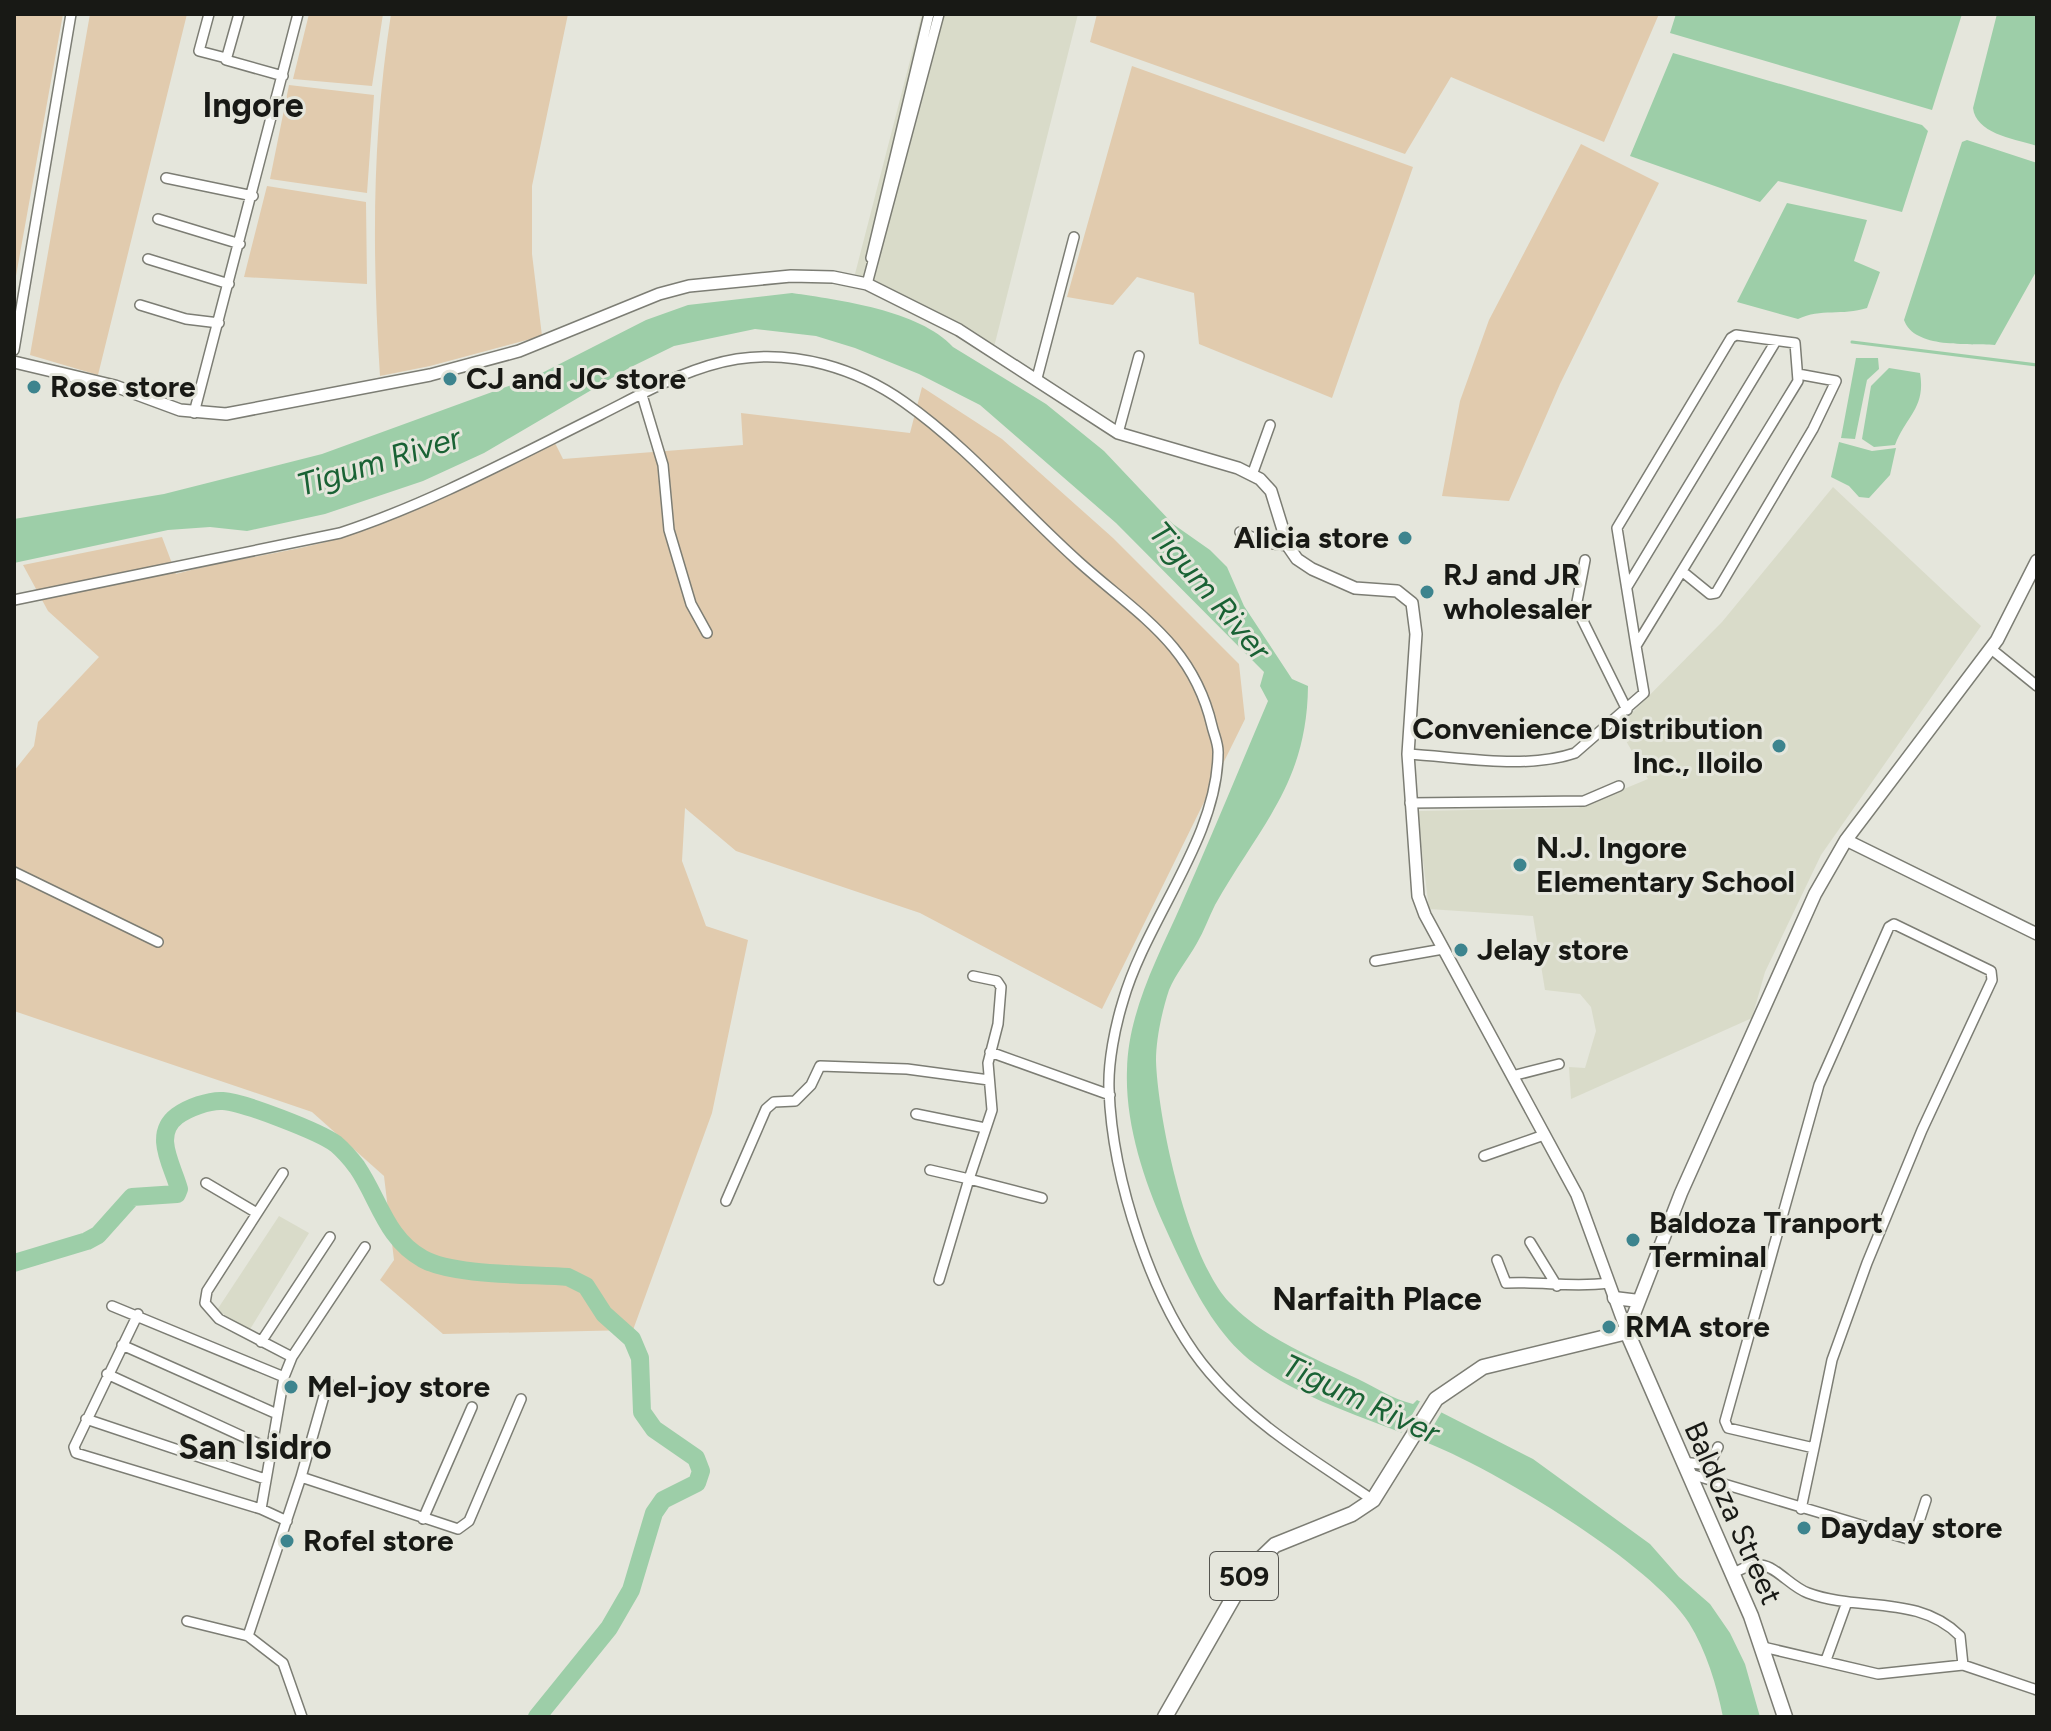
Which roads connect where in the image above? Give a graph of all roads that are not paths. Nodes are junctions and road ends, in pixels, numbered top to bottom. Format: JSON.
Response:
{"nodes":[{"id":1,"x":71,"y":14,"type":"edge"},
{"id":2,"x":209,"y":14,"type":"edge"},
{"id":3,"x":239,"y":14,"type":"edge"},
{"id":4,"x":298,"y":14,"type":"edge"},
{"id":5,"x":929,"y":14,"type":"edge"},
{"id":6,"x":939,"y":14,"type":"edge"},
{"id":7,"x":226,"y":58,"type":"junction"},
{"id":8,"x":283,"y":76,"type":"junction"},
{"id":9,"x":166,"y":178,"type":"dead end"},
{"id":10,"x":253,"y":196,"type":"junction"},
{"id":11,"x":158,"y":219,"type":"dead end"},
{"id":12,"x":1074,"y":237,"type":"dead end"},
{"id":13,"x":240,"y":244,"type":"junction"},
{"id":14,"x":148,"y":259,"type":"dead end"},
{"id":15,"x":871,"y":269,"type":"junction"},
{"id":16,"x":229,"y":284,"type":"junction"},
{"id":17,"x":867,"y":284,"type":"junction"},
{"id":18,"x":140,"y":305,"type":"dead end"},
{"id":19,"x":219,"y":323,"type":"junction"},
{"id":20,"x":1776,"y":341,"type":"junction"},
{"id":21,"x":14,"y":350,"type":"edge"},
{"id":22,"x":1139,"y":356,"type":"dead end"},
{"id":23,"x":14,"y":362,"type":"edge"},
{"id":24,"x":1798,"y":374,"type":"junction"},
{"id":25,"x":1037,"y":378,"type":"junction"},
{"id":26,"x":642,"y":395,"type":"junction"},
{"id":27,"x":194,"y":413,"type":"junction"},
{"id":28,"x":1270,"y":425,"type":"dead end"},
{"id":29,"x":1118,"y":433,"type":"junction"},
{"id":30,"x":1252,"y":475,"type":"junction"},
{"id":31,"x":1240,"y":532,"type":"dead end"},
{"id":32,"x":1288,"y":546,"type":"junction"},
{"id":33,"x":1585,"y":560,"type":"dead end"},
{"id":34,"x":2037,"y":561,"type":"edge"},
{"id":35,"x":1683,"y":572,"type":"junction"},
{"id":36,"x":1627,"y":587,"type":"junction"},
{"id":37,"x":14,"y":600,"type":"edge"},
{"id":38,"x":707,"y":633,"type":"dead end"},
{"id":39,"x":1636,"y":646,"type":"junction"},
{"id":40,"x":1990,"y":648,"type":"junction"},
{"id":41,"x":2037,"y":686,"type":"edge"},
{"id":42,"x":1627,"y":710,"type":"junction"},
{"id":43,"x":1408,"y":754,"type":"junction"},
{"id":44,"x":1619,"y":786,"type":"dead end"},
{"id":45,"x":1410,"y":803,"type":"junction"},
{"id":46,"x":1846,"y":840,"type":"junction"},
{"id":47,"x":14,"y":872,"type":"edge"},
{"id":48,"x":2037,"y":934,"type":"edge"},
{"id":49,"x":158,"y":942,"type":"dead end"},
{"id":50,"x":1443,"y":949,"type":"junction"},
{"id":51,"x":1375,"y":961,"type":"dead end"},
{"id":52,"x":973,"y":976,"type":"dead end"},
{"id":53,"x":990,"y":1052,"type":"junction"},
{"id":54,"x":1559,"y":1064,"type":"dead end"},
{"id":55,"x":1512,"y":1076,"type":"junction"},
{"id":56,"x":989,"y":1080,"type":"junction"},
{"id":57,"x":1110,"y":1095,"type":"junction"},
{"id":58,"x":916,"y":1114,"type":"dead end"},
{"id":59,"x":985,"y":1128,"type":"junction"},
{"id":60,"x":1544,"y":1135,"type":"junction"},
{"id":61,"x":1484,"y":1156,"type":"dead end"},
{"id":62,"x":930,"y":1170,"type":"dead end"},
{"id":63,"x":283,"y":1173,"type":"dead end"},
{"id":64,"x":969,"y":1179,"type":"junction"},
{"id":65,"x":206,"y":1183,"type":"dead end"},
{"id":66,"x":1042,"y":1198,"type":"dead end"},
{"id":67,"x":726,"y":1201,"type":"dead end"},
{"id":68,"x":257,"y":1213,"type":"junction"},
{"id":69,"x":330,"y":1237,"type":"dead end"},
{"id":70,"x":1530,"y":1242,"type":"dead end"},
{"id":71,"x":365,"y":1247,"type":"dead end"},
{"id":72,"x":1497,"y":1260,"type":"dead end"},
{"id":73,"x":939,"y":1280,"type":"dead end"},
{"id":74,"x":1608,"y":1283,"type":"junction"},
{"id":75,"x":1557,"y":1286,"type":"junction"},
{"id":76,"x":1614,"y":1298,"type":"junction"},
{"id":77,"x":1639,"y":1301,"type":"junction"},
{"id":78,"x":112,"y":1306,"type":"dead end"},
{"id":79,"x":138,"y":1314,"type":"junction"},
{"id":80,"x":1627,"y":1332,"type":"junction"},
{"id":81,"x":261,"y":1342,"type":"junction"},
{"id":82,"x":122,"y":1345,"type":"junction"},
{"id":83,"x":292,"y":1357,"type":"junction"},
{"id":84,"x":107,"y":1374,"type":"junction"},
{"id":85,"x":284,"y":1377,"type":"junction"},
{"id":86,"x":328,"y":1382,"type":"dead end"},
{"id":87,"x":521,"y":1399,"type":"dead end"},
{"id":88,"x":472,"y":1407,"type":"dead end"},
{"id":89,"x":277,"y":1414,"type":"junction"},
{"id":90,"x":86,"y":1419,"type":"junction"},
{"id":91,"x":1718,"y":1447,"type":"dead end"},
{"id":92,"x":1814,"y":1448,"type":"junction"},
{"id":93,"x":270,"y":1449,"type":"junction"},
{"id":94,"x":1684,"y":1468,"type":"junction"},
{"id":95,"x":301,"y":1477,"type":"junction"},
{"id":96,"x":265,"y":1479,"type":"junction"},
{"id":97,"x":1376,"y":1496,"type":"junction"},
{"id":98,"x":1926,"y":1500,"type":"dead end"},
{"id":99,"x":261,"y":1509,"type":"junction"},
{"id":100,"x":1801,"y":1509,"type":"junction"},
{"id":101,"x":423,"y":1519,"type":"junction"},
{"id":102,"x":287,"y":1521,"type":"junction"},
{"id":103,"x":1731,"y":1574,"type":"junction"},
{"id":104,"x":1847,"y":1602,"type":"junction"},
{"id":105,"x":187,"y":1621,"type":"dead end"},
{"id":106,"x":248,"y":1636,"type":"junction"},
{"id":107,"x":1763,"y":1647,"type":"junction"},
{"id":108,"x":1826,"y":1660,"type":"junction"},
{"id":109,"x":1963,"y":1665,"type":"junction"},
{"id":110,"x":2037,"y":1690,"type":"edge"},
{"id":111,"x":302,"y":1717,"type":"edge"},
{"id":112,"x":1165,"y":1717,"type":"edge"},
{"id":113,"x":1785,"y":1717,"type":"edge"}],
"edges":[{"from":1,"to":21,"type":"street"},
{"from":2,"to":7,"type":"street"},
{"from":3,"to":7,"type":"street"},
{"from":4,"to":8,"type":"street"},
{"from":5,"to":15,"type":"street"},
{"from":6,"to":15,"type":"street"},
{"from":7,"to":8,"type":"street"},
{"from":8,"to":10,"type":"street"},
{"from":9,"to":10,"type":"street"},
{"from":10,"to":13,"type":"street"},
{"from":11,"to":13,"type":"street"},
{"from":12,"to":25,"type":"street"},
{"from":13,"to":16,"type":"street"},
{"from":14,"to":16,"type":"street"},
{"from":15,"to":17,"type":"street"},
{"from":16,"to":19,"type":"street"},
{"from":17,"to":25,"type":"street"},
{"from":17,"to":27,"type":"street"},
{"from":18,"to":19,"type":"street"},
{"from":19,"to":27,"type":"street"},
{"from":20,"to":24,"type":"street"},
{"from":20,"to":36,"type":"street"},
{"from":20,"to":36,"type":"street"},
{"from":22,"to":29,"type":"street"},
{"from":23,"to":27,"type":"street"},
{"from":24,"to":35,"type":"street"},
{"from":24,"to":35,"type":"street"},
{"from":25,"to":29,"type":"street"},
{"from":26,"to":37,"type":"street"},
{"from":26,"to":38,"type":"street"},
{"from":26,"to":57,"type":"street"},
{"from":28,"to":30,"type":"street"},
{"from":29,"to":30,"type":"street"},
{"from":30,"to":32,"type":"street"},
{"from":31,"to":32,"type":"street"},
{"from":32,"to":43,"type":"street"},
{"from":33,"to":42,"type":"street"},
{"from":34,"to":40,"type":"main road"},
{"from":35,"to":39,"type":"street"},
{"from":36,"to":39,"type":"street"},
{"from":39,"to":42,"type":"street"},
{"from":40,"to":41,"type":"street"},
{"from":40,"to":46,"type":"main road"},
{"from":42,"to":43,"type":"street"},
{"from":43,"to":45,"type":"street"},
{"from":44,"to":45,"type":"street"},
{"from":45,"to":50,"type":"street"},
{"from":46,"to":48,"type":"street"},
{"from":46,"to":77,"type":"main road"},
{"from":47,"to":49,"type":"street"},
{"from":50,"to":51,"type":"street"},
{"from":50,"to":55,"type":"street"},
{"from":52,"to":53,"type":"street"},
{"from":53,"to":56,"type":"street"},
{"from":53,"to":57,"type":"street"},
{"from":54,"to":55,"type":"street"},
{"from":55,"to":60,"type":"street"},
{"from":56,"to":59,"type":"street"},
{"from":56,"to":67,"type":"street"},
{"from":57,"to":97,"type":"street"},
{"from":58,"to":59,"type":"street"},
{"from":59,"to":64,"type":"street"},
{"from":60,"to":61,"type":"street"},
{"from":60,"to":74,"type":"street"},
{"from":62,"to":64,"type":"street"},
{"from":63,"to":68,"type":"street"},
{"from":64,"to":66,"type":"street"},
{"from":64,"to":73,"type":"street"},
{"from":65,"to":68,"type":"street"},
{"from":68,"to":81,"type":"street"},
{"from":69,"to":81,"type":"street"},
{"from":70,"to":75,"type":"street"},
{"from":71,"to":83,"type":"street"},
{"from":72,"to":75,"type":"street"},
{"from":74,"to":75,"type":"street"},
{"from":74,"to":76,"type":"street"},
{"from":76,"to":77,"type":"main road"},
{"from":76,"to":80,"type":"street"},
{"from":77,"to":80,"type":"main road"},
{"from":78,"to":79,"type":"street"},
{"from":79,"to":82,"type":"street"},
{"from":79,"to":85,"type":"street"},
{"from":80,"to":94,"type":"main road","name":"Baldoza Street"},
{"from":80,"to":97,"type":"main road","number":"509"},
{"from":81,"to":83,"type":"street"},
{"from":82,"to":84,"type":"street"},
{"from":82,"to":89,"type":"street"},
{"from":83,"to":85,"type":"street"},
{"from":84,"to":90,"type":"street"},
{"from":84,"to":93,"type":"street"},
{"from":85,"to":89,"type":"street"},
{"from":86,"to":95,"type":"street"},
{"from":87,"to":101,"type":"street"},
{"from":88,"to":101,"type":"street"},
{"from":89,"to":93,"type":"street"},
{"from":90,"to":96,"type":"street"},
{"from":90,"to":99,"type":"street"},
{"from":91,"to":94,"type":"street"},
{"from":92,"to":92,"type":"street"},
{"from":92,"to":100,"type":"street"},
{"from":93,"to":96,"type":"street"},
{"from":94,"to":100,"type":"street"},
{"from":94,"to":103,"type":"main road","name":"Baldoza Street"},
{"from":95,"to":101,"type":"street"},
{"from":95,"to":102,"type":"street"},
{"from":96,"to":99,"type":"street"},
{"from":97,"to":112,"type":"main road","number":"509"},
{"from":98,"to":100,"type":"street"},
{"from":99,"to":102,"type":"street"},
{"from":102,"to":106,"type":"street"},
{"from":103,"to":104,"type":"street"},
{"from":103,"to":107,"type":"main road","name":"Baldoza Street"},
{"from":104,"to":108,"type":"street"},
{"from":104,"to":109,"type":"street"},
{"from":105,"to":106,"type":"street"},
{"from":106,"to":111,"type":"street"},
{"from":107,"to":108,"type":"street"},
{"from":107,"to":113,"type":"main road","name":"Baldoza Street"},
{"from":108,"to":109,"type":"street"},
{"from":109,"to":110,"type":"street"}]}
